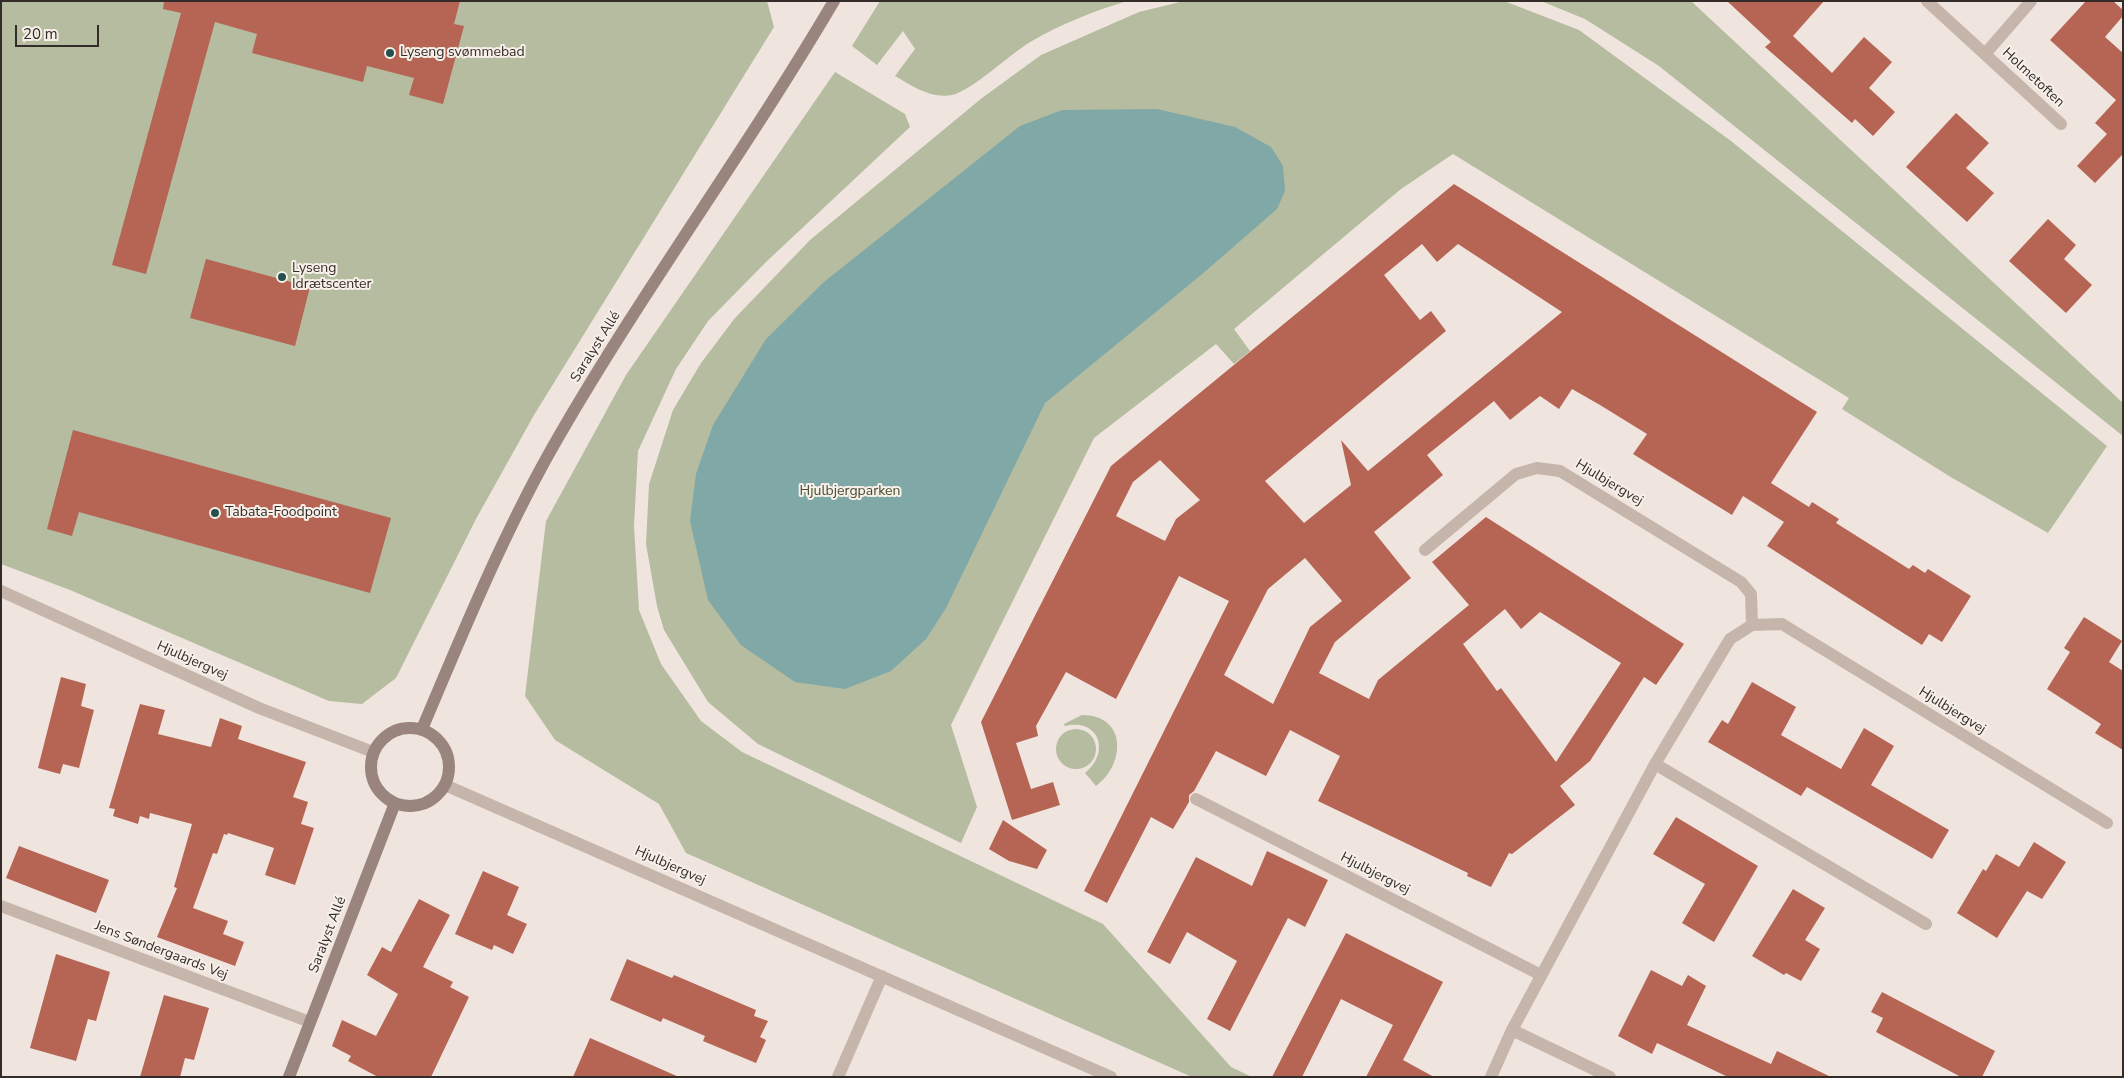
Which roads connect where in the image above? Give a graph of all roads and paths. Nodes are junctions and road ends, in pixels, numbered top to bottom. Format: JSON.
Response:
{"nodes":[{"id":1,"x":834,"y":1,"type":"edge"},
{"id":2,"x":1927,"y":1,"type":"edge"},
{"id":3,"x":2031,"y":1,"type":"edge"},
{"id":4,"x":1985,"y":54,"type":"junction"},
{"id":5,"x":2061,"y":124,"type":"dead end"},
{"id":6,"x":1425,"y":550,"type":"dead end"},
{"id":7,"x":1,"y":591,"type":"edge"},
{"id":8,"x":1752,"y":625,"type":"junction"},
{"id":9,"x":422,"y":729,"type":"junction"},
{"id":10,"x":374,"y":752,"type":"junction"},
{"id":11,"x":1655,"y":764,"type":"junction"},
{"id":12,"x":445,"y":785,"type":"junction"},
{"id":13,"x":1196,"y":799,"type":"dead end"},
{"id":14,"x":395,"y":803,"type":"junction"},
{"id":15,"x":2107,"y":823,"type":"dead end"},
{"id":16,"x":1,"y":906,"type":"edge"},
{"id":17,"x":1926,"y":924,"type":"dead end"},
{"id":18,"x":1542,"y":975,"type":"junction"},
{"id":19,"x":882,"y":976,"type":"junction"},
{"id":20,"x":310,"y":1022,"type":"junction"},
{"id":21,"x":1512,"y":1030,"type":"junction"},
{"id":22,"x":289,"y":1077,"type":"edge"},
{"id":23,"x":838,"y":1077,"type":"edge"},
{"id":24,"x":1111,"y":1077,"type":"edge"},
{"id":25,"x":1491,"y":1077,"type":"edge"},
{"id":26,"x":1610,"y":1077,"type":"edge"}],
"edges":[{"from":1,"to":9,"type":"street","name":"Saralyst Allé"},
{"from":2,"to":4,"type":"street","name":"Holmetoften"},
{"from":3,"to":4,"type":"street","name":"Holmetoften"},
{"from":4,"to":5,"type":"street","name":"Holmetoften"},
{"from":6,"to":8,"type":"street","name":"Hjulbjergvej"},
{"from":7,"to":10,"type":"street","name":"Hjulbjergvej"},
{"from":8,"to":11,"type":"street"},
{"from":8,"to":15,"type":"street","name":"Hjulbjergvej"},
{"from":9,"to":10,"type":"street"},
{"from":9,"to":12,"type":"street"},
{"from":10,"to":14,"type":"street"},
{"from":11,"to":17,"type":"street"},
{"from":11,"to":18,"type":"street"},
{"from":12,"to":14,"type":"street"},
{"from":12,"to":19,"type":"street","name":"Hjulbjergvej"},
{"from":13,"to":18,"type":"street","name":"Hjulbjergvej"},
{"from":14,"to":20,"type":"street","name":"Saralyst Allé"},
{"from":16,"to":20,"type":"street","name":"Jens Søndergaards Vej"},
{"from":18,"to":21,"type":"street"},
{"from":19,"to":23,"type":"street"},
{"from":19,"to":24,"type":"street","name":"Hjulbjergvej"},
{"from":20,"to":22,"type":"street","name":"Saralyst Allé"},
{"from":21,"to":25,"type":"street"},
{"from":21,"to":26,"type":"street"}]}
